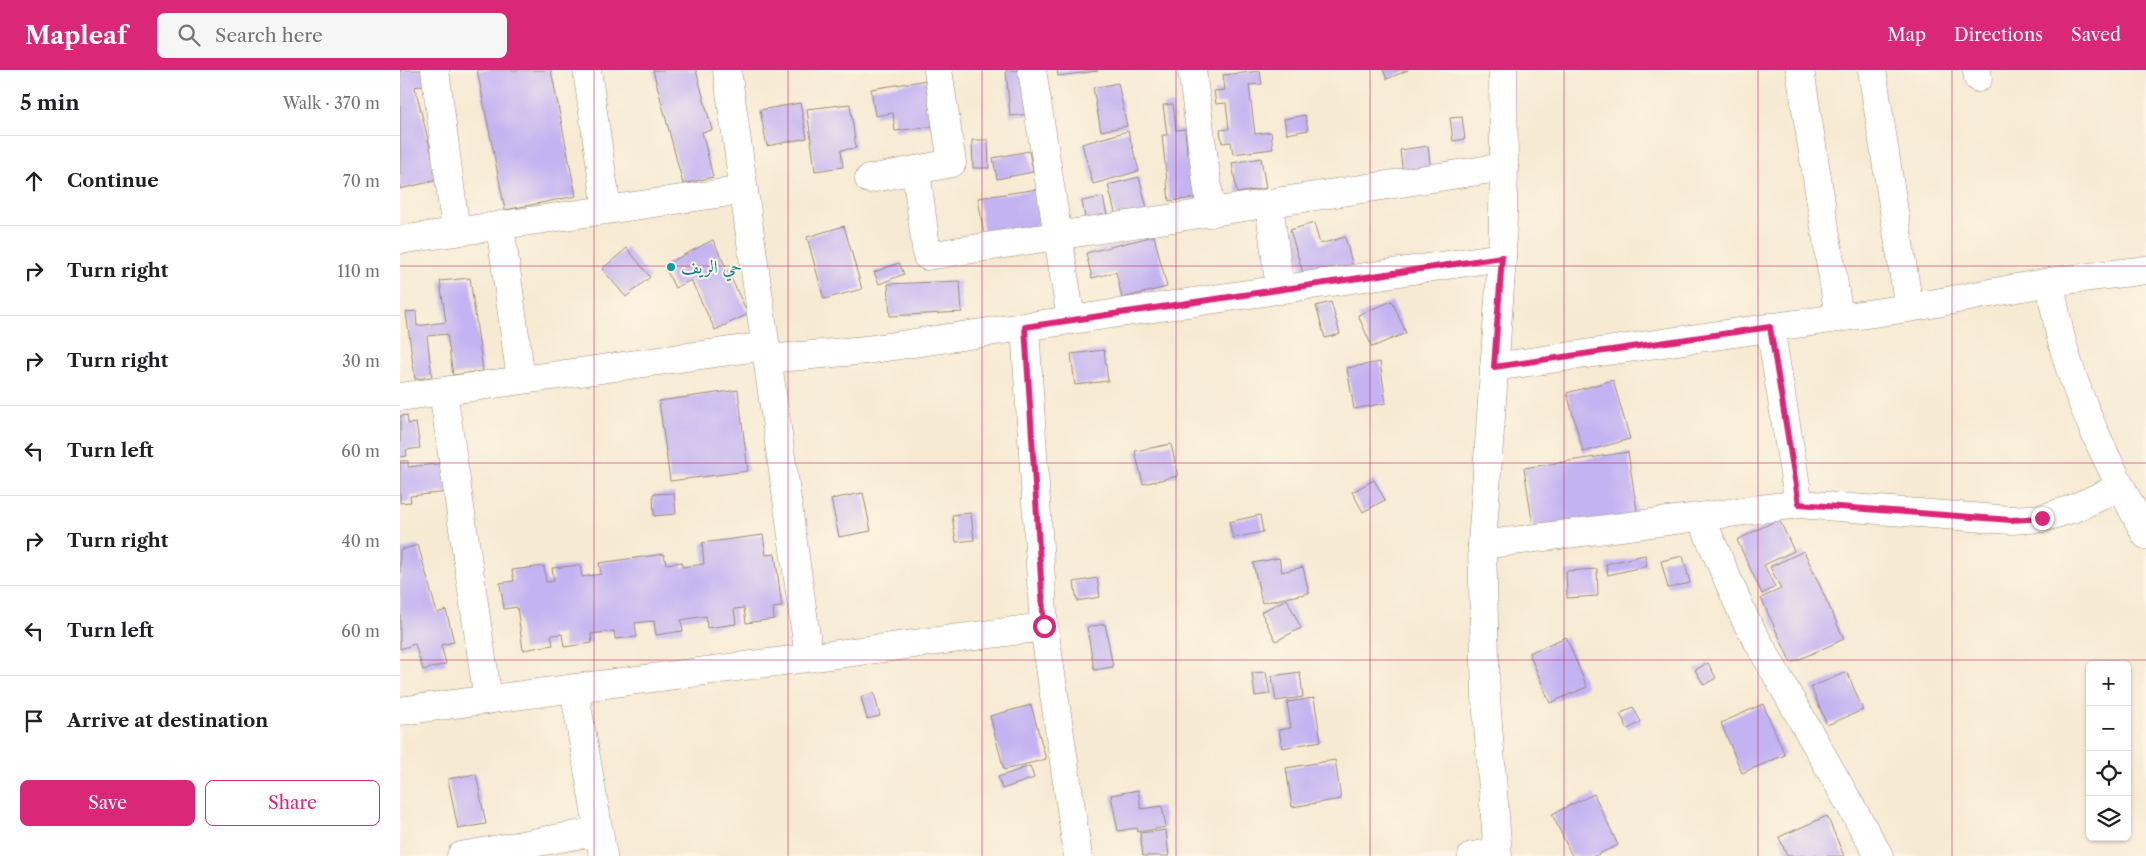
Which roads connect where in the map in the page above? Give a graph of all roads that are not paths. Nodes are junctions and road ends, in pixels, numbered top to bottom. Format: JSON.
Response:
{"nodes":[{"id":1,"x":434,"y":70,"type":"edge"},
{"id":2,"x":587,"y":70,"type":"edge"},
{"id":3,"x":727,"y":70,"type":"edge"},
{"id":4,"x":938,"y":70,"type":"edge"},
{"id":5,"x":1032,"y":70,"type":"edge"},
{"id":6,"x":1192,"y":70,"type":"edge"},
{"id":7,"x":1503,"y":70,"type":"edge"},
{"id":8,"x":1800,"y":70,"type":"edge"},
{"id":9,"x":1872,"y":70,"type":"edge"},
{"id":10,"x":1504,"y":167,"type":"junction"},
{"id":11,"x":916,"y":170,"type":"junction"},
{"id":12,"x":869,"y":179,"type":"dead end"},
{"id":13,"x":744,"y":190,"type":"junction"},
{"id":14,"x":1269,"y":203,"type":"junction"},
{"id":15,"x":607,"y":210,"type":"junction"},
{"id":16,"x":1211,"y":213,"type":"junction"},
{"id":17,"x":500,"y":226,"type":"junction"},
{"id":18,"x":456,"y":232,"type":"junction"},
{"id":19,"x":1058,"y":236,"type":"junction"},
{"id":20,"x":400,"y":240,"type":"edge"},
{"id":21,"x":1502,"y":257,"type":"junction"},
{"id":22,"x":2146,"y":270,"type":"edge"},
{"id":23,"x":2050,"y":282,"type":"junction"},
{"id":24,"x":1280,"y":290,"type":"junction"},
{"id":25,"x":1909,"y":308,"type":"junction"},
{"id":26,"x":1840,"y":317,"type":"junction"},
{"id":27,"x":1071,"y":320,"type":"junction"},
{"id":28,"x":1025,"y":327,"type":"junction"},
{"id":29,"x":1770,"y":327,"type":"junction"},
{"id":30,"x":767,"y":352,"type":"junction"},
{"id":31,"x":1494,"y":367,"type":"junction"},
{"id":32,"x":521,"y":380,"type":"junction"},
{"id":33,"x":443,"y":391,"type":"junction"},
{"id":34,"x":400,"y":397,"type":"edge"},
{"id":35,"x":2121,"y":487,"type":"junction"},
{"id":36,"x":1799,"y":504,"type":"junction"},
{"id":37,"x":1702,"y":518,"type":"junction"},
{"id":38,"x":2146,"y":535,"type":"edge"},
{"id":39,"x":1482,"y":545,"type":"junction"},
{"id":40,"x":1044,"y":626,"type":"junction"},
{"id":41,"x":809,"y":658,"type":"junction"},
{"id":42,"x":574,"y":688,"type":"junction"},
{"id":43,"x":488,"y":700,"type":"junction"},
{"id":44,"x":400,"y":711,"type":"edge"},
{"id":45,"x":601,"y":844,"type":"edge"},
{"id":46,"x":1489,"y":855,"type":"edge"},
{"id":47,"x":461,"y":856,"type":"edge"},
{"id":48,"x":1078,"y":856,"type":"edge"},
{"id":49,"x":1879,"y":856,"type":"edge"}],
"edges":[{"from":1,"to":18,"type":"street"},
{"from":2,"to":15,"type":"street"},
{"from":3,"to":13,"type":"street"},
{"from":4,"to":11,"type":"street"},
{"from":5,"to":19,"type":"street"},
{"from":6,"to":16,"type":"street"},
{"from":7,"to":10,"type":"street"},
{"from":8,"to":26,"type":"street"},
{"from":9,"to":25,"type":"street"},
{"from":10,"to":14,"type":"street"},
{"from":10,"to":21,"type":"street"},
{"from":11,"to":12,"type":"street"},
{"from":11,"to":19,"type":"street"},
{"from":13,"to":15,"type":"street"},
{"from":13,"to":30,"type":"street"},
{"from":14,"to":16,"type":"street"},
{"from":14,"to":24,"type":"street"},
{"from":15,"to":17,"type":"street"},
{"from":16,"to":19,"type":"street"},
{"from":17,"to":18,"type":"street"},
{"from":17,"to":32,"type":"street"},
{"from":18,"to":20,"type":"street"},
{"from":19,"to":27,"type":"street"},
{"from":21,"to":24,"type":"street"},
{"from":21,"to":31,"type":"street"},
{"from":22,"to":23,"type":"street"},
{"from":23,"to":25,"type":"street"},
{"from":23,"to":35,"type":"street"},
{"from":24,"to":27,"type":"street"},
{"from":25,"to":26,"type":"street"},
{"from":26,"to":29,"type":"street"},
{"from":27,"to":28,"type":"street"},
{"from":28,"to":30,"type":"street"},
{"from":28,"to":40,"type":"street"},
{"from":29,"to":31,"type":"street"},
{"from":29,"to":36,"type":"street"},
{"from":30,"to":32,"type":"street"},
{"from":30,"to":41,"type":"street"},
{"from":31,"to":39,"type":"street"},
{"from":32,"to":33,"type":"street"},
{"from":33,"to":34,"type":"street"},
{"from":33,"to":43,"type":"street"},
{"from":35,"to":36,"type":"street"},
{"from":35,"to":38,"type":"street"},
{"from":36,"to":37,"type":"street"},
{"from":37,"to":39,"type":"street"},
{"from":37,"to":49,"type":"street"},
{"from":39,"to":46,"type":"street"},
{"from":40,"to":41,"type":"street"},
{"from":40,"to":48,"type":"street"},
{"from":41,"to":42,"type":"street"},
{"from":42,"to":43,"type":"street"},
{"from":42,"to":45,"type":"street"},
{"from":43,"to":44,"type":"street"},
{"from":45,"to":47,"type":"street"}]}
